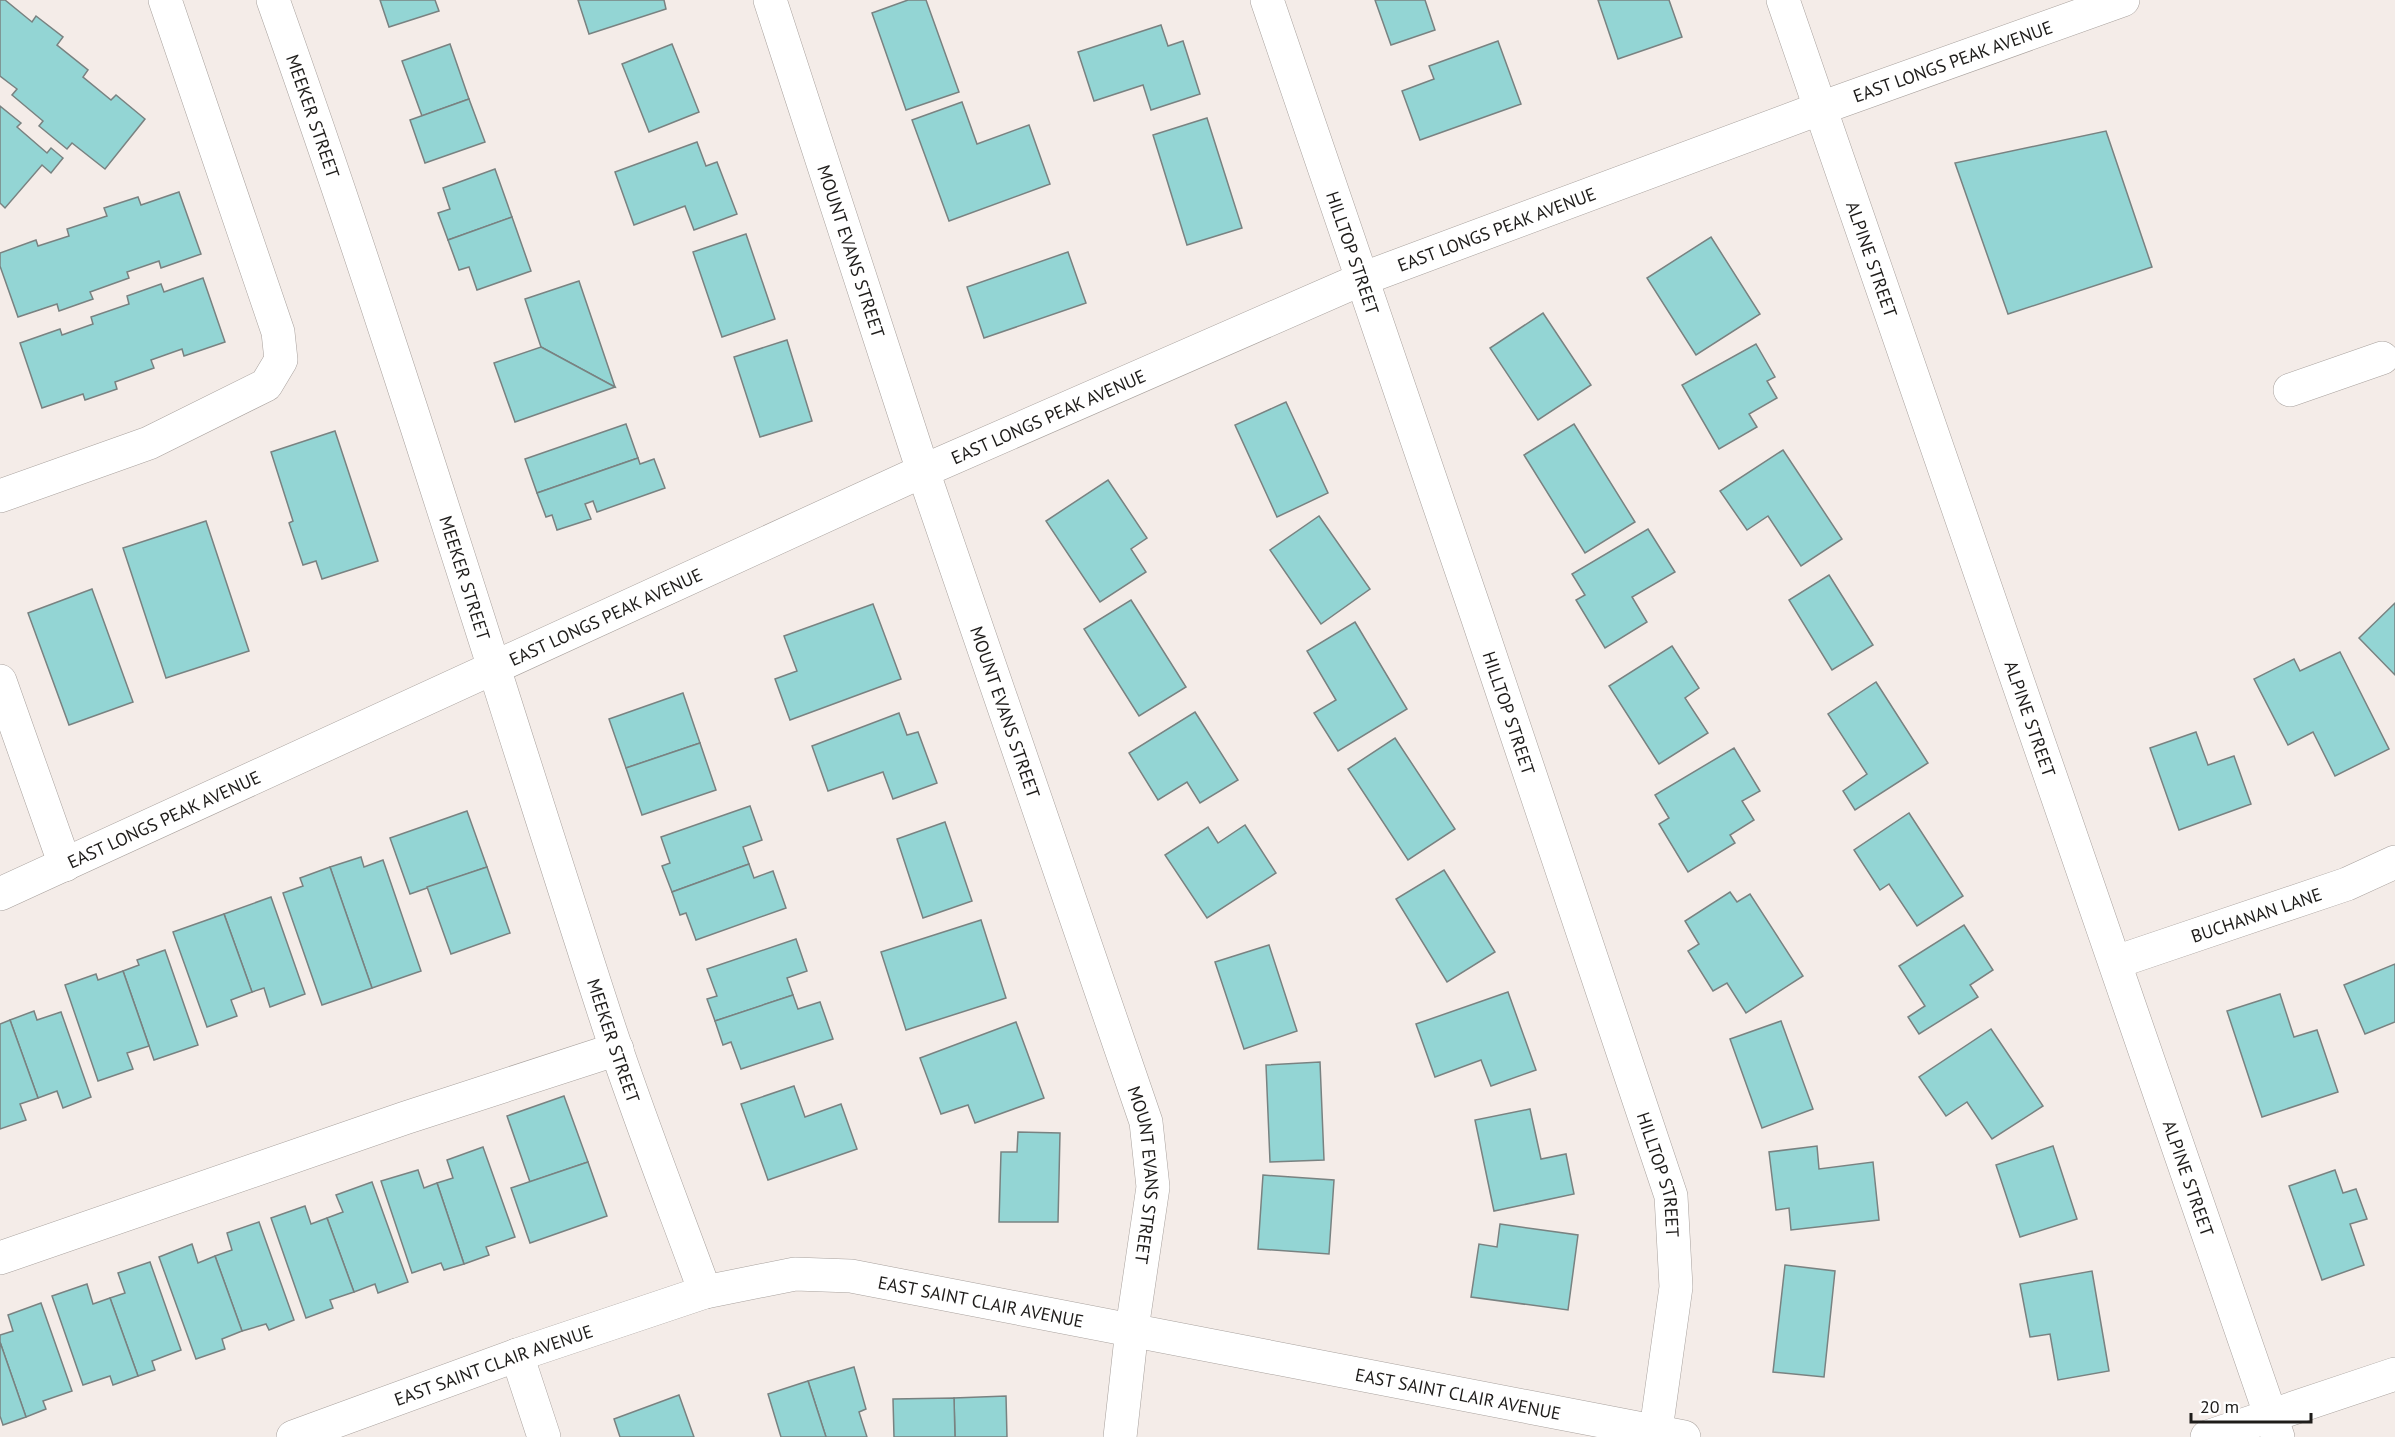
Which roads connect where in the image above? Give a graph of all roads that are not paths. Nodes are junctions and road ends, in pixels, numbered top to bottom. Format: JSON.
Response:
{"nodes":[{"id":1,"x":165,"y":0,"type":"edge"},
{"id":2,"x":273,"y":0,"type":"edge"},
{"id":3,"x":770,"y":0,"type":"edge"},
{"id":4,"x":1267,"y":0,"type":"edge"},
{"id":5,"x":1784,"y":0,"type":"edge"},
{"id":6,"x":2123,"y":0,"type":"edge"},
{"id":7,"x":1821,"y":108,"type":"junction"},
{"id":8,"x":1362,"y":279,"type":"junction"},
{"id":9,"x":2382,"y":358,"type":"dead end"},
{"id":10,"x":2289,"y":390,"type":"dead end"},
{"id":11,"x":923,"y":471,"type":"junction"},
{"id":12,"x":1,"y":493,"type":"edge"},
{"id":13,"x":495,"y":667,"type":"junction"},
{"id":14,"x":0,"y":681,"type":"edge"},
{"id":15,"x":2395,"y":862,"type":"edge"},
{"id":16,"x":65,"y":865,"type":"junction"},
{"id":17,"x":0,"y":894,"type":"edge"},
{"id":18,"x":2116,"y":962,"type":"junction"},
{"id":19,"x":617,"y":1049,"type":"junction"},
{"id":20,"x":0,"y":1258,"type":"edge"},
{"id":21,"x":705,"y":1292,"type":"junction"},
{"id":22,"x":1132,"y":1329,"type":"junction"},
{"id":23,"x":517,"y":1355,"type":"junction"},
{"id":24,"x":2395,"y":1374,"type":"edge"},
{"id":25,"x":2275,"y":1427,"type":"edge"},
{"id":26,"x":1665,"y":1435,"type":"edge"},
{"id":27,"x":293,"y":1437,"type":"edge"},
{"id":28,"x":544,"y":1437,"type":"edge"},
{"id":29,"x":1120,"y":1437,"type":"edge"},
{"id":30,"x":2207,"y":1437,"type":"edge"}],
"edges":[{"from":1,"to":12,"type":"street"},
{"from":2,"to":13,"type":"street","name":"MEEKER STREET"},
{"from":3,"to":11,"type":"street","name":"MOUNT EVANS STREET"},
{"from":4,"to":8,"type":"street","name":"HILLTOP STREET"},
{"from":5,"to":7,"type":"street","name":"ALPINE STREET"},
{"from":6,"to":7,"type":"street","name":"EAST LONGS PEAK AVENUE"},
{"from":7,"to":8,"type":"street","name":"EAST LONGS PEAK AVENUE"},
{"from":7,"to":18,"type":"street","name":"ALPINE STREET"},
{"from":8,"to":11,"type":"street","name":"EAST LONGS PEAK AVENUE"},
{"from":8,"to":26,"type":"street","name":"HILLTOP STREET"},
{"from":9,"to":10,"type":"street"},
{"from":11,"to":13,"type":"street","name":"EAST LONGS PEAK AVENUE"},
{"from":11,"to":22,"type":"street","name":"MOUNT EVANS STREET"},
{"from":13,"to":16,"type":"street","name":"EAST LONGS PEAK AVENUE"},
{"from":13,"to":19,"type":"street","name":"MEEKER STREET"},
{"from":14,"to":16,"type":"street"},
{"from":15,"to":18,"type":"street","name":"BUCHANAN LANE"},
{"from":16,"to":17,"type":"street","name":"EAST LONGS PEAK AVENUE"},
{"from":18,"to":25,"type":"street","name":"ALPINE STREET"},
{"from":19,"to":20,"type":"street"},
{"from":19,"to":21,"type":"street","name":"MEEKER STREET"},
{"from":21,"to":22,"type":"street","name":"EAST SAINT CLAIR AVENUE"},
{"from":21,"to":23,"type":"street","name":"EAST SAINT CLAIR AVENUE"},
{"from":22,"to":26,"type":"street","name":"EAST SAINT CLAIR AVENUE"},
{"from":22,"to":29,"type":"street","name":"MOUNT EVANS STREET"},
{"from":23,"to":27,"type":"street","name":"EAST SAINT CLAIR AVENUE"},
{"from":23,"to":28,"type":"street"},
{"from":24,"to":25,"type":"street"},
{"from":25,"to":30,"type":"street"}]}
